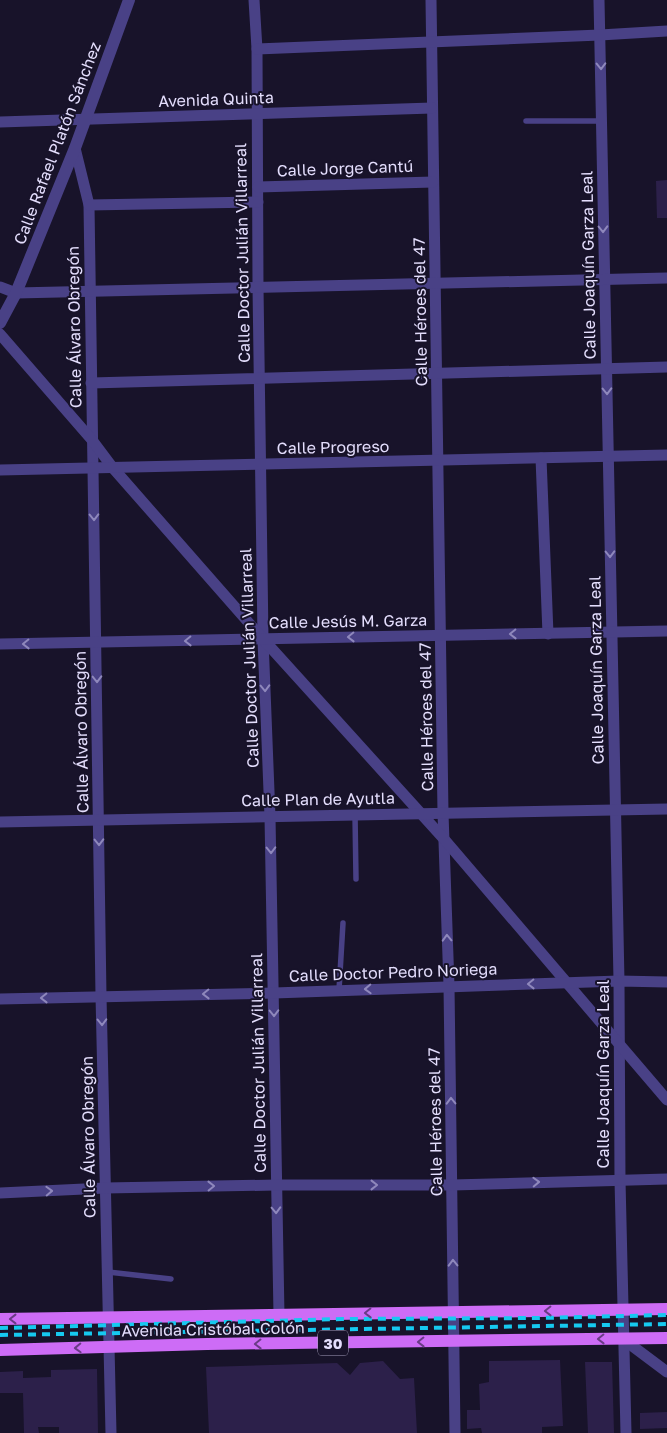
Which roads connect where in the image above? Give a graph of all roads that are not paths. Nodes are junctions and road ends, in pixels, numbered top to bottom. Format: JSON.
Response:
{"nodes":[{"id":1,"x":129,"y":0,"type":"edge"},
{"id":2,"x":254,"y":0,"type":"edge"},
{"id":3,"x":431,"y":0,"type":"edge"},
{"id":4,"x":599,"y":0,"type":"edge"},
{"id":5,"x":667,"y":31,"type":"edge"},
{"id":6,"x":600,"y":35,"type":"junction"},
{"id":7,"x":431,"y":43,"type":"junction"},
{"id":8,"x":257,"y":50,"type":"junction"},
{"id":9,"x":432,"y":108,"type":"junction"},
{"id":10,"x":257,"y":113,"type":"junction"},
{"id":11,"x":86,"y":119,"type":"junction"},
{"id":12,"x":526,"y":121,"type":"dead end"},
{"id":13,"x":602,"y":121,"type":"junction"},
{"id":14,"x":0,"y":122,"type":"edge"},
{"id":15,"x":75,"y":148,"type":"junction"},
{"id":16,"x":433,"y":182,"type":"junction"},
{"id":17,"x":258,"y":187,"type":"junction"},
{"id":18,"x":258,"y":202,"type":"junction"},
{"id":19,"x":89,"y":204,"type":"junction"},
{"id":20,"x":667,"y":278,"type":"edge"},
{"id":21,"x":604,"y":280,"type":"junction"},
{"id":22,"x":436,"y":283,"type":"junction"},
{"id":23,"x":0,"y":286,"type":"edge"},
{"id":24,"x":258,"y":287,"type":"junction"},
{"id":25,"x":90,"y":291,"type":"junction"},
{"id":26,"x":16,"y":293,"type":"junction"},
{"id":27,"x":0,"y":323,"type":"edge"},
{"id":28,"x":0,"y":334,"type":"edge"},
{"id":29,"x":667,"y":367,"type":"edge"},
{"id":30,"x":607,"y":369,"type":"junction"},
{"id":31,"x":437,"y":373,"type":"junction"},
{"id":32,"x":260,"y":378,"type":"junction"},
{"id":33,"x":91,"y":383,"type":"junction"},
{"id":34,"x":92,"y":440,"type":"junction"},
{"id":35,"x":667,"y":455,"type":"edge"},
{"id":36,"x":608,"y":457,"type":"junction"},
{"id":37,"x":541,"y":458,"type":"junction"},
{"id":38,"x":439,"y":461,"type":"junction"},
{"id":39,"x":261,"y":464,"type":"junction"},
{"id":40,"x":93,"y":468,"type":"junction"},
{"id":41,"x":113,"y":468,"type":"junction"},
{"id":42,"x":0,"y":470,"type":"edge"},
{"id":43,"x":667,"y":631,"type":"edge"},
{"id":44,"x":612,"y":632,"type":"junction"},
{"id":45,"x":548,"y":634,"type":"junction"},
{"id":46,"x":441,"y":636,"type":"junction"},
{"id":47,"x":263,"y":639,"type":"junction"},
{"id":48,"x":96,"y":642,"type":"junction"},
{"id":49,"x":0,"y":644,"type":"edge"},
{"id":50,"x":615,"y":810,"type":"junction"},
{"id":51,"x":667,"y":810,"type":"edge"},
{"id":52,"x":421,"y":813,"type":"junction"},
{"id":53,"x":443,"y":813,"type":"junction"},
{"id":54,"x":356,"y":815,"type":"junction"},
{"id":55,"x":270,"y":816,"type":"junction"},
{"id":56,"x":98,"y":820,"type":"junction"},
{"id":57,"x":0,"y":822,"type":"edge"},
{"id":58,"x":444,"y":839,"type":"junction"},
{"id":59,"x":356,"y":879,"type":"dead end"},
{"id":60,"x":343,"y":923,"type":"dead end"},
{"id":61,"x":619,"y":981,"type":"junction"},
{"id":62,"x":667,"y":982,"type":"edge"},
{"id":63,"x":569,"y":983,"type":"junction"},
{"id":64,"x":449,"y":986,"type":"junction"},
{"id":65,"x":339,"y":990,"type":"junction"},
{"id":66,"x":274,"y":993,"type":"junction"},
{"id":67,"x":101,"y":996,"type":"junction"},
{"id":68,"x":0,"y":999,"type":"edge"},
{"id":69,"x":619,"y":1045,"type":"junction"},
{"id":70,"x":667,"y":1100,"type":"edge"},
{"id":71,"x":667,"y":1179,"type":"edge"},
{"id":72,"x":620,"y":1180,"type":"junction"},
{"id":73,"x":276,"y":1185,"type":"junction"},
{"id":74,"x":452,"y":1185,"type":"junction"},
{"id":75,"x":105,"y":1188,"type":"junction"},
{"id":76,"x":0,"y":1193,"type":"edge"},
{"id":77,"x":108,"y":1272,"type":"junction"},
{"id":78,"x":171,"y":1279,"type":"dead end"},
{"id":79,"x":667,"y":1309,"type":"edge"},
{"id":80,"x":622,"y":1310,"type":"junction"},
{"id":81,"x":454,"y":1312,"type":"junction"},
{"id":82,"x":279,"y":1315,"type":"junction"},
{"id":83,"x":109,"y":1318,"type":"junction"},
{"id":84,"x":0,"y":1319,"type":"edge"},
{"id":85,"x":667,"y":1338,"type":"edge"},
{"id":86,"x":623,"y":1339,"type":"junction"},
{"id":87,"x":454,"y":1341,"type":"junction"},
{"id":88,"x":110,"y":1347,"type":"junction"},
{"id":89,"x":0,"y":1350,"type":"edge"},
{"id":90,"x":667,"y":1372,"type":"edge"},
{"id":91,"x":111,"y":1433,"type":"edge"},
{"id":92,"x":456,"y":1433,"type":"edge"},
{"id":93,"x":626,"y":1433,"type":"edge"}],
"edges":[{"from":1,"to":11,"type":"street","name":"Calle Rafael Platón Sánchez"},
{"from":2,"to":8,"type":"street","name":"Calle Doctor Julián Villarreal"},
{"from":3,"to":7,"type":"street","name":"Calle Héroes del 47"},
{"from":4,"to":6,"type":"street","name":"Calle Joaquín Garza Leal"},
{"from":5,"to":6,"type":"street"},
{"from":6,"to":7,"type":"street"},
{"from":6,"to":13,"type":"street","name":"Calle Joaquín Garza Leal","one_way":true},
{"from":7,"to":8,"type":"street"},
{"from":7,"to":9,"type":"street","name":"Calle Héroes del 47"},
{"from":8,"to":10,"type":"street","name":"Calle Doctor Julián Villarreal"},
{"from":9,"to":10,"type":"street","name":"Avenida Quinta"},
{"from":9,"to":16,"type":"street","name":"Calle Héroes del 47"},
{"from":10,"to":11,"type":"street","name":"Avenida Quinta"},
{"from":10,"to":17,"type":"street","name":"Calle Doctor Julián Villarreal"},
{"from":11,"to":14,"type":"street","name":"Avenida Quinta"},
{"from":11,"to":15,"type":"street","name":"Calle Rafael Platón Sánchez"},
{"from":12,"to":13,"type":"lane"},
{"from":13,"to":21,"type":"street","name":"Calle Joaquín Garza Leal","one_way":true},
{"from":15,"to":19,"type":"street","name":"Calle Álvaro Obregón"},
{"from":15,"to":26,"type":"street","name":"Calle Rafael Platón Sánchez"},
{"from":16,"to":17,"type":"street","name":"Calle Jorge Cantú"},
{"from":16,"to":22,"type":"street","name":"Calle Héroes del 47"},
{"from":17,"to":18,"type":"street","name":"Calle Doctor Julián Villarreal"},
{"from":18,"to":19,"type":"street"},
{"from":18,"to":24,"type":"street","name":"Calle Doctor Julián Villarreal"},
{"from":19,"to":25,"type":"street","name":"Calle Álvaro Obregón"},
{"from":20,"to":21,"type":"street"},
{"from":21,"to":22,"type":"street"},
{"from":21,"to":30,"type":"street","name":"Calle Joaquín Garza Leal"},
{"from":22,"to":24,"type":"street"},
{"from":22,"to":31,"type":"street","name":"Calle Héroes del 47"},
{"from":23,"to":26,"type":"street"},
{"from":24,"to":25,"type":"street"},
{"from":24,"to":32,"type":"street","name":"Calle Doctor Julián Villarreal"},
{"from":25,"to":26,"type":"street"},
{"from":25,"to":33,"type":"street","name":"Calle Álvaro Obregón"},
{"from":26,"to":27,"type":"street","name":"Calle Rafael Platón Sánchez"},
{"from":28,"to":34,"type":"street"},
{"from":29,"to":30,"type":"street"},
{"from":30,"to":31,"type":"street"},
{"from":30,"to":36,"type":"street","name":"Calle Joaquín Garza Leal","one_way":true},
{"from":31,"to":32,"type":"street"},
{"from":31,"to":38,"type":"street","name":"Calle Héroes del 47"},
{"from":32,"to":33,"type":"street"},
{"from":32,"to":39,"type":"street","name":"Calle Doctor Julián Villarreal"},
{"from":33,"to":34,"type":"street","name":"Calle Álvaro Obregón"},
{"from":34,"to":40,"type":"street","name":"Calle Álvaro Obregón"},
{"from":34,"to":41,"type":"street"},
{"from":35,"to":36,"type":"street","name":"Calle Progreso"},
{"from":36,"to":37,"type":"street","name":"Calle Progreso"},
{"from":36,"to":44,"type":"street","name":"Calle Joaquín Garza Leal","one_way":true},
{"from":37,"to":38,"type":"street","name":"Calle Progreso"},
{"from":37,"to":45,"type":"street"},
{"from":38,"to":39,"type":"street","name":"Calle Progreso"},
{"from":38,"to":46,"type":"street","name":"Calle Héroes del 47"},
{"from":39,"to":41,"type":"street","name":"Calle Progreso"},
{"from":39,"to":47,"type":"street","name":"Calle Doctor Julián Villarreal"},
{"from":40,"to":41,"type":"street","name":"Calle Progreso"},
{"from":40,"to":42,"type":"street","name":"Calle Progreso"},
{"from":40,"to":48,"type":"street","name":"Calle Álvaro Obregón","one_way":true},
{"from":41,"to":47,"type":"street"},
{"from":43,"to":44,"type":"street","name":"Calle Jesús M. Garza"},
{"from":44,"to":45,"type":"street","name":"Calle Jesús M. Garza"},
{"from":44,"to":50,"type":"street","name":"Calle Joaquín Garza Leal"},
{"from":45,"to":46,"type":"street","name":"Calle Jesús M. Garza","one_way":true},
{"from":46,"to":47,"type":"street","name":"Calle Jesús M. Garza","one_way":true},
{"from":46,"to":53,"type":"street","name":"Calle Héroes del 47"},
{"from":47,"to":48,"type":"street","name":"Calle Jesús M. Garza","one_way":true},
{"from":47,"to":52,"type":"street"},
{"from":47,"to":55,"type":"street","name":"Calle Doctor Julián Villarreal","one_way":true},
{"from":48,"to":49,"type":"street","name":"Calle Jesús M. Garza","one_way":true},
{"from":48,"to":56,"type":"street","name":"Calle Álvaro Obregón","one_way":true},
{"from":50,"to":51,"type":"street","name":"Calle Plan de Ayutla"},
{"from":50,"to":53,"type":"street","name":"Calle Plan de Ayutla"},
{"from":50,"to":61,"type":"street","name":"Calle Joaquín Garza Leal"},
{"from":52,"to":53,"type":"street","name":"Calle Plan de Ayutla"},
{"from":52,"to":54,"type":"street","name":"Calle Plan de Ayutla"},
{"from":52,"to":58,"type":"street"},
{"from":53,"to":58,"type":"street","name":"Calle Héroes del 47"},
{"from":54,"to":55,"type":"street","name":"Calle Plan de Ayutla"},
{"from":54,"to":59,"type":"lane"},
{"from":55,"to":56,"type":"street","name":"Calle Plan de Ayutla"},
{"from":55,"to":66,"type":"street","name":"Calle Doctor Julián Villarreal","one_way":true},
{"from":56,"to":57,"type":"street","name":"Calle Plan de Ayutla"},
{"from":56,"to":67,"type":"street","name":"Calle Álvaro Obregón","one_way":true},
{"from":58,"to":63,"type":"street"},
{"from":64,"to":58,"type":"street","name":"Calle Héroes del 47","one_way":true},
{"from":60,"to":65,"type":"lane"},
{"from":61,"to":62,"type":"street","name":"Calle Doctor Pedro Noriega"},
{"from":61,"to":63,"type":"street","name":"Calle Doctor Pedro Noriega"},
{"from":61,"to":69,"type":"street","name":"Calle Joaquín Garza Leal"},
{"from":63,"to":64,"type":"street","name":"Calle Doctor Pedro Noriega","one_way":true},
{"from":63,"to":69,"type":"street"},
{"from":64,"to":65,"type":"street","name":"Calle Doctor Pedro Noriega","one_way":true},
{"from":74,"to":64,"type":"street","name":"Calle Héroes del 47","one_way":true},
{"from":65,"to":66,"type":"street","name":"Calle Doctor Pedro Noriega"},
{"from":66,"to":67,"type":"street","name":"Calle Doctor Pedro Noriega","one_way":true},
{"from":66,"to":73,"type":"street","name":"Calle Doctor Julián Villarreal","one_way":true},
{"from":67,"to":68,"type":"street","name":"Calle Doctor Pedro Noriega","one_way":true},
{"from":67,"to":75,"type":"street","name":"Calle Álvaro Obregón","one_way":true},
{"from":69,"to":70,"type":"street"},
{"from":69,"to":72,"type":"street","name":"Calle Joaquín Garza Leal"},
{"from":71,"to":72,"type":"street"},
{"from":74,"to":72,"type":"street","one_way":true},
{"from":72,"to":80,"type":"street","name":"Calle Joaquín Garza Leal"},
{"from":73,"to":74,"type":"street","one_way":true},
{"from":75,"to":73,"type":"street","one_way":true},
{"from":73,"to":82,"type":"street","name":"Calle Doctor Julián Villarreal","one_way":true},
{"from":81,"to":74,"type":"street","name":"Calle Héroes del 47","one_way":true},
{"from":76,"to":75,"type":"street","one_way":true},
{"from":75,"to":77,"type":"street","name":"Calle Álvaro Obregón"},
{"from":77,"to":78,"type":"lane"},
{"from":77,"to":83,"type":"street","name":"Calle Álvaro Obregón"},
{"from":79,"to":80,"type":"main road","name":"Avenida Cristóbal Colón","number":"30"},
{"from":80,"to":81,"type":"main road","name":"Avenida Cristóbal Colón","number":"30","one_way":true},
{"from":80,"to":86,"type":"street","name":"Calle Joaquín Garza Leal"},
{"from":81,"to":82,"type":"main road","name":"Avenida Cristóbal Colón","number":"30","one_way":true},
{"from":81,"to":87,"type":"street","name":"Calle Héroes del 47"},
{"from":82,"to":83,"type":"main road","name":"Avenida Cristóbal Colón","number":"30"},
{"from":83,"to":84,"type":"main road","name":"Avenida Cristóbal Colón","number":"30","one_way":true},
{"from":83,"to":88,"type":"street","name":"Calle Álvaro Obregón"},
{"from":85,"to":86,"type":"main road","name":"Avenida Cristóbal Colón","number":"30"},
{"from":86,"to":87,"type":"main road","name":"Avenida Cristóbal Colón","number":"30","one_way":true},
{"from":86,"to":90,"type":"street"},
{"from":86,"to":93,"type":"street","name":"Calle Joaquín Garza Leal"},
{"from":87,"to":88,"type":"main road","name":"Avenida Cristóbal Colón","number":"30","one_way":true},
{"from":87,"to":92,"type":"street","name":"Calle Héroes del 47"},
{"from":88,"to":89,"type":"main road","name":"Avenida Cristóbal Colón","number":"30","one_way":true},
{"from":88,"to":91,"type":"street"}]}
